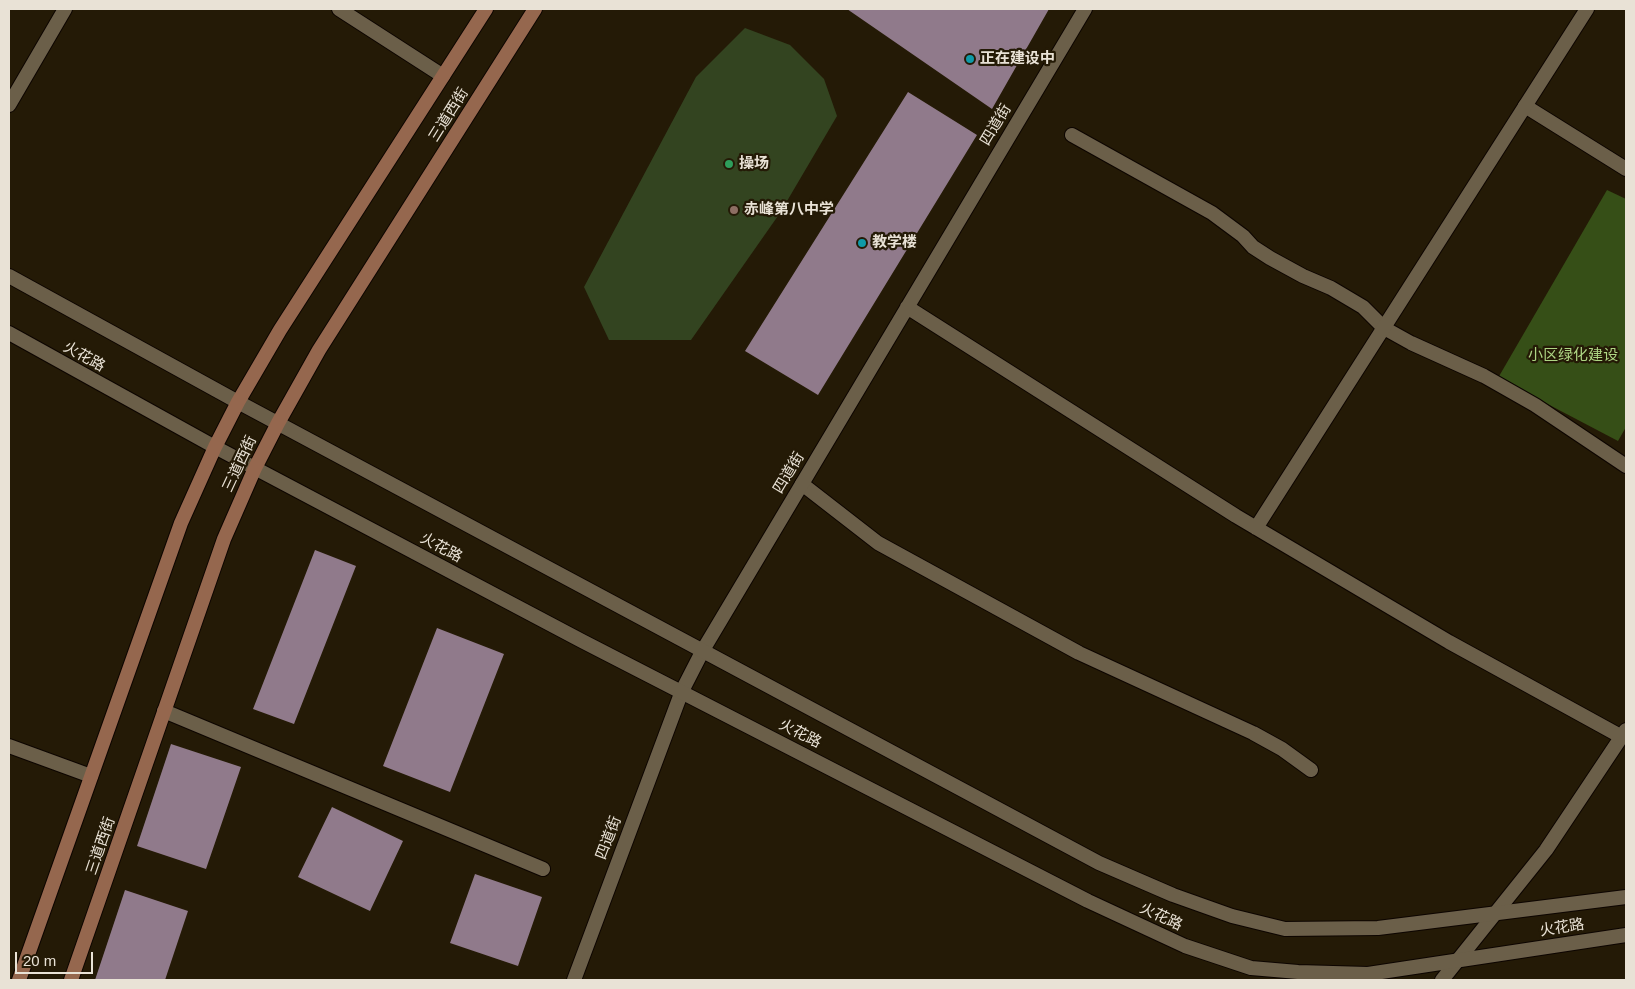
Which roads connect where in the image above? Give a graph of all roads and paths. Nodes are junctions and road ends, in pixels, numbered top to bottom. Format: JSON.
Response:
{"nodes":[{"id":1,"x":65,"y":9,"type":"edge"},
{"id":2,"x":339,"y":9,"type":"edge"},
{"id":3,"x":486,"y":9,"type":"edge"},
{"id":4,"x":536,"y":9,"type":"edge"},
{"id":5,"x":1085,"y":9,"type":"edge"},
{"id":6,"x":1587,"y":9,"type":"edge"},
{"id":7,"x":443,"y":76,"type":"junction"},
{"id":8,"x":9,"y":105,"type":"edge"},
{"id":9,"x":1525,"y":106,"type":"junction"},
{"id":10,"x":1072,"y":134,"type":"dead end"},
{"id":11,"x":1626,"y":169,"type":"edge"},
{"id":12,"x":9,"y":276,"type":"edge"},
{"id":13,"x":907,"y":307,"type":"junction"},
{"id":14,"x":1384,"y":328,"type":"junction"},
{"id":15,"x":9,"y":333,"type":"edge"},
{"id":16,"x":238,"y":402,"type":"junction"},
{"id":17,"x":278,"y":424,"type":"junction"},
{"id":18,"x":215,"y":447,"type":"junction"},
{"id":19,"x":1626,"y":466,"type":"edge"},
{"id":20,"x":256,"y":468,"type":"junction"},
{"id":21,"x":802,"y":484,"type":"junction"},
{"id":22,"x":1256,"y":528,"type":"junction"},
{"id":23,"x":703,"y":650,"type":"junction"},
{"id":24,"x":682,"y":691,"type":"junction"},
{"id":25,"x":164,"y":711,"type":"junction"},
{"id":26,"x":1624,"y":733,"type":"edge"},
{"id":27,"x":9,"y":746,"type":"edge"},
{"id":28,"x":1312,"y":770,"type":"dead end"},
{"id":29,"x":91,"y":776,"type":"junction"},
{"id":30,"x":543,"y":869,"type":"dead end"},
{"id":31,"x":1626,"y":897,"type":"edge"},
{"id":32,"x":1496,"y":913,"type":"junction"},
{"id":33,"x":1626,"y":935,"type":"edge"},
{"id":34,"x":1458,"y":960,"type":"junction"},
{"id":35,"x":19,"y":980,"type":"edge"},
{"id":36,"x":71,"y":980,"type":"edge"},
{"id":37,"x":574,"y":980,"type":"edge"},
{"id":38,"x":1442,"y":980,"type":"edge"}],
"edges":[{"from":1,"to":8,"type":"street"},
{"from":2,"to":7,"type":"street"},
{"from":3,"to":7,"type":"main road"},
{"from":4,"to":17,"type":"main road","name":"三道西街"},
{"from":5,"to":13,"type":"street","name":"四道街"},
{"from":6,"to":9,"type":"street"},
{"from":7,"to":16,"type":"main road"},
{"from":9,"to":11,"type":"street"},
{"from":9,"to":14,"type":"street"},
{"from":10,"to":14,"type":"street"},
{"from":12,"to":16,"type":"street"},
{"from":13,"to":21,"type":"street","name":"四道街"},
{"from":13,"to":22,"type":"street"},
{"from":14,"to":19,"type":"street"},
{"from":14,"to":22,"type":"street"},
{"from":15,"to":18,"type":"street","name":"火花路"},
{"from":16,"to":17,"type":"street"},
{"from":16,"to":18,"type":"main road"},
{"from":17,"to":20,"type":"main road","name":"三道西街"},
{"from":17,"to":23,"type":"street"},
{"from":18,"to":20,"type":"street","name":"火花路"},
{"from":18,"to":29,"type":"main road"},
{"from":20,"to":24,"type":"street","name":"火花路"},
{"from":20,"to":25,"type":"main road","name":"三道西街"},
{"from":21,"to":23,"type":"street","name":"四道街"},
{"from":21,"to":28,"type":"street"},
{"from":22,"to":26,"type":"street"},
{"from":23,"to":24,"type":"street","name":"四道街"},
{"from":23,"to":32,"type":"street"},
{"from":24,"to":34,"type":"street","name":"火花路"},
{"from":24,"to":37,"type":"street","name":"四道街"},
{"from":25,"to":30,"type":"street"},
{"from":25,"to":36,"type":"main road","name":"三道西街"},
{"from":26,"to":32,"type":"street"},
{"from":27,"to":29,"type":"street"},
{"from":29,"to":35,"type":"main road"},
{"from":31,"to":32,"type":"street"},
{"from":32,"to":34,"type":"street"},
{"from":33,"to":34,"type":"street","name":"火花路"},
{"from":34,"to":38,"type":"street"}]}
